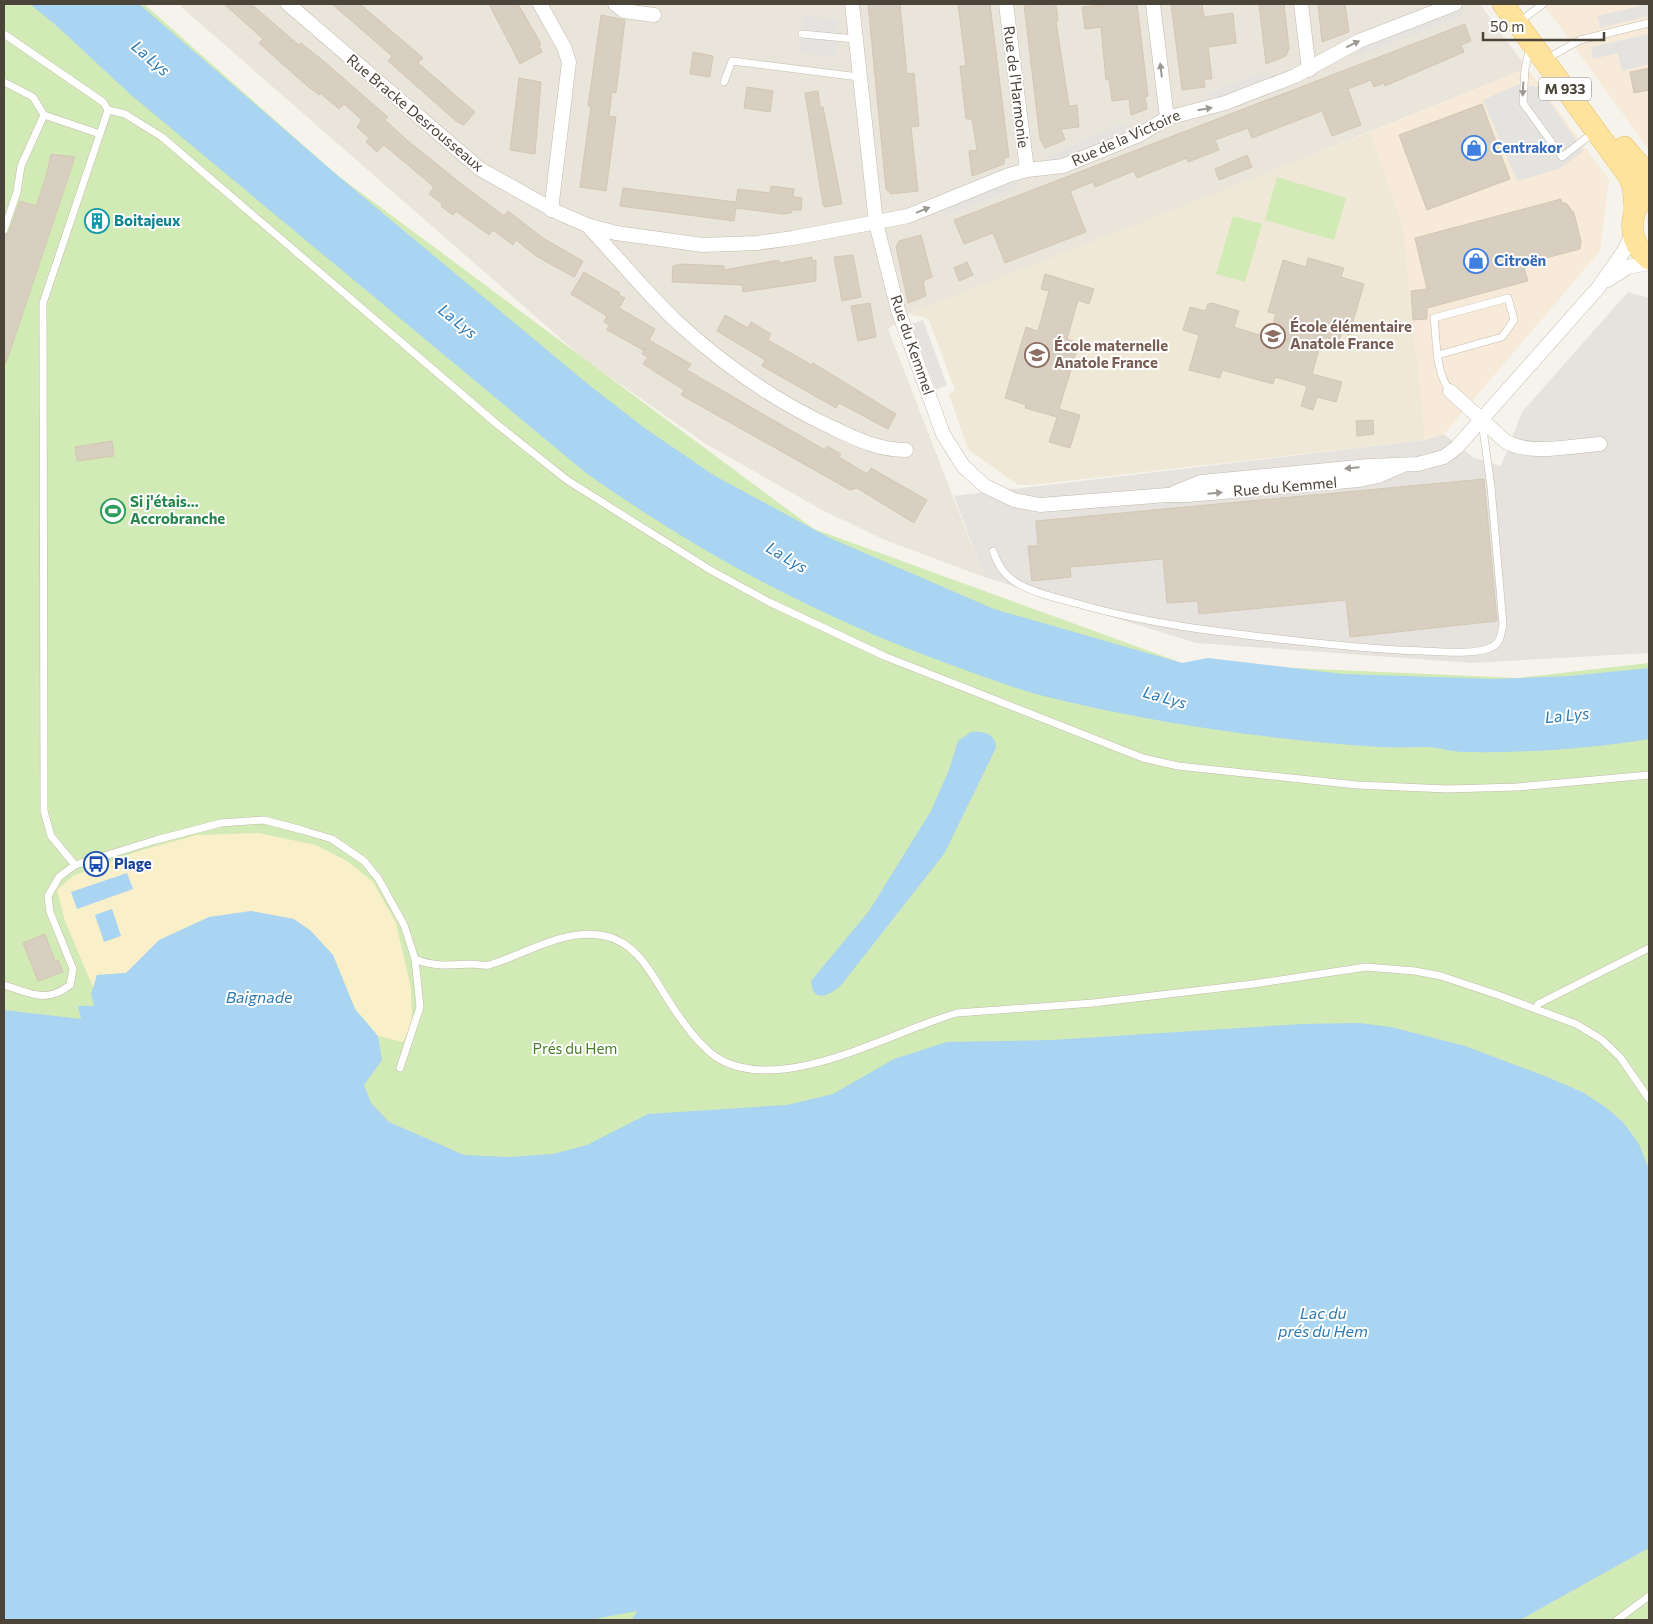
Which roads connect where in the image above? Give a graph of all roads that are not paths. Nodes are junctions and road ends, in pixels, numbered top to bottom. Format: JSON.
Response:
{"nodes":[{"id":1,"x":288,"y":4,"type":"edge"},
{"id":2,"x":540,"y":4,"type":"edge"},
{"id":3,"x":615,"y":4,"type":"edge"},
{"id":4,"x":852,"y":4,"type":"edge"},
{"id":5,"x":1006,"y":4,"type":"edge"},
{"id":6,"x":1153,"y":4,"type":"edge"},
{"id":7,"x":1301,"y":4,"type":"edge"},
{"id":8,"x":1455,"y":4,"type":"edge"},
{"id":9,"x":1503,"y":4,"type":"edge"},
{"id":10,"x":1530,"y":8,"type":"edge"},
{"id":11,"x":654,"y":16,"type":"dead end"},
{"id":12,"x":1649,"y":22,"type":"edge"},
{"id":13,"x":4,"y":34,"type":"edge"},
{"id":14,"x":802,"y":34,"type":"dead end"},
{"id":15,"x":855,"y":39,"type":"junction"},
{"id":16,"x":1531,"y":42,"type":"junction"},
{"id":17,"x":1555,"y":54,"type":"junction"},
{"id":18,"x":1309,"y":70,"type":"junction"},
{"id":19,"x":859,"y":77,"type":"junction"},
{"id":20,"x":4,"y":82,"type":"edge"},
{"id":21,"x":724,"y":82,"type":"dead end"},
{"id":22,"x":108,"y":110,"type":"junction"},
{"id":23,"x":44,"y":115,"type":"junction"},
{"id":24,"x":1167,"y":118,"type":"junction"},
{"id":25,"x":1596,"y":131,"type":"junction"},
{"id":26,"x":100,"y":134,"type":"junction"},
{"id":27,"x":1027,"y":170,"type":"junction"},
{"id":28,"x":1649,"y":176,"type":"edge"},
{"id":29,"x":1649,"y":192,"type":"edge"},
{"id":30,"x":551,"y":210,"type":"junction"},
{"id":31,"x":1635,"y":210,"type":"junction"},
{"id":32,"x":876,"y":223,"type":"junction"},
{"id":33,"x":587,"y":225,"type":"junction"},
{"id":34,"x":4,"y":230,"type":"edge"},
{"id":35,"x":1633,"y":232,"type":"junction"},
{"id":36,"x":1649,"y":261,"type":"edge"},
{"id":37,"x":1598,"y":288,"type":"junction"},
{"id":38,"x":1438,"y":355,"type":"junction"},
{"id":39,"x":1450,"y":391,"type":"joint"},
{"id":40,"x":1482,"y":420,"type":"junction"},
{"id":41,"x":1600,"y":444,"type":"dead end"},
{"id":42,"x":906,"y":450,"type":"dead end"},
{"id":43,"x":993,"y":551,"type":"dead end"},
{"id":44,"x":1649,"y":775,"type":"edge"},
{"id":45,"x":75,"y":865,"type":"junction"},
{"id":46,"x":1649,"y":948,"type":"edge"},
{"id":47,"x":415,"y":959,"type":"junction"},
{"id":48,"x":4,"y":985,"type":"edge"},
{"id":49,"x":1537,"y":1008,"type":"junction"},
{"id":50,"x":400,"y":1068,"type":"dead end"},
{"id":51,"x":1649,"y":1099,"type":"edge"},
{"id":52,"x":1649,"y":1596,"type":"edge"},
{"id":53,"x":1616,"y":1620,"type":"edge"}],
"edges":[{"from":1,"to":30,"type":"street","name":"Rue Bracke Desrousseaux"},
{"from":2,"to":30,"type":"street"},
{"from":3,"to":11,"type":"street"},
{"from":4,"to":15,"type":"street","name":"Rue du Kemmel"},
{"from":5,"to":27,"type":"street","name":"Rue de l'Harmonie"},
{"from":24,"to":6,"type":"street","one_way":true},
{"from":7,"to":18,"type":"street"},
{"from":18,"to":8,"type":"street","name":"Rue de la Victoire","one_way":true},
{"from":9,"to":16,"type":"main road","number":"M 933"},
{"from":10,"to":17,"type":"main road"},
{"from":12,"to":17,"type":"lane"},
{"from":13,"to":22,"type":"lane"},
{"from":14,"to":15,"type":"lane"},
{"from":15,"to":19,"type":"street","name":"Rue du Kemmel"},
{"from":16,"to":25,"type":"main road","number":"M 933"},
{"from":16,"to":25,"type":"lane","one_way":true},
{"from":17,"to":28,"type":"main road"},
{"from":24,"to":18,"type":"street","name":"Rue de la Victoire","one_way":true},
{"from":19,"to":21,"type":"lane"},
{"from":19,"to":32,"type":"street","name":"Rue du Kemmel"},
{"from":20,"to":23,"type":"lane"},
{"from":22,"to":26,"type":"lane"},
{"from":22,"to":44,"type":"lane"},
{"from":23,"to":26,"type":"lane"},
{"from":23,"to":34,"type":"lane"},
{"from":24,"to":27,"type":"street","name":"Rue de la Victoire"},
{"from":25,"to":31,"type":"main road","number":"M 933"},
{"from":26,"to":45,"type":"lane"},
{"from":32,"to":27,"type":"street","name":"Rue de la Victoire","one_way":true},
{"from":29,"to":31,"type":"main road"},
{"from":30,"to":33,"type":"street","name":"Rue Bracke Desrousseaux"},
{"from":31,"to":35,"type":"main road"},
{"from":32,"to":33,"type":"street","name":"Rue Bracke Desrousseaux"},
{"from":32,"to":40,"type":"street","name":"Rue du Kemmel"},
{"from":33,"to":42,"type":"street","name":"Rue Bracke Desrousseaux"},
{"from":35,"to":36,"type":"main road"},
{"from":35,"to":37,"type":"street","name":"Rue du Kemmel"},
{"from":36,"to":37,"type":"street","name":"Rue du Kemmel"},
{"from":37,"to":40,"type":"street","name":"Rue du Kemmel"},
{"from":38,"to":38,"type":"lane"},
{"from":38,"to":39,"type":"lane"},
{"from":39,"to":40,"type":"street"},
{"from":40,"to":41,"type":"street"},
{"from":40,"to":43,"type":"lane"},
{"from":45,"to":47,"type":"lane"},
{"from":45,"to":48,"type":"lane"},
{"from":46,"to":49,"type":"lane"},
{"from":47,"to":49,"type":"lane"},
{"from":47,"to":50,"type":"lane"},
{"from":49,"to":51,"type":"lane"},
{"from":52,"to":53,"type":"lane"}]}
